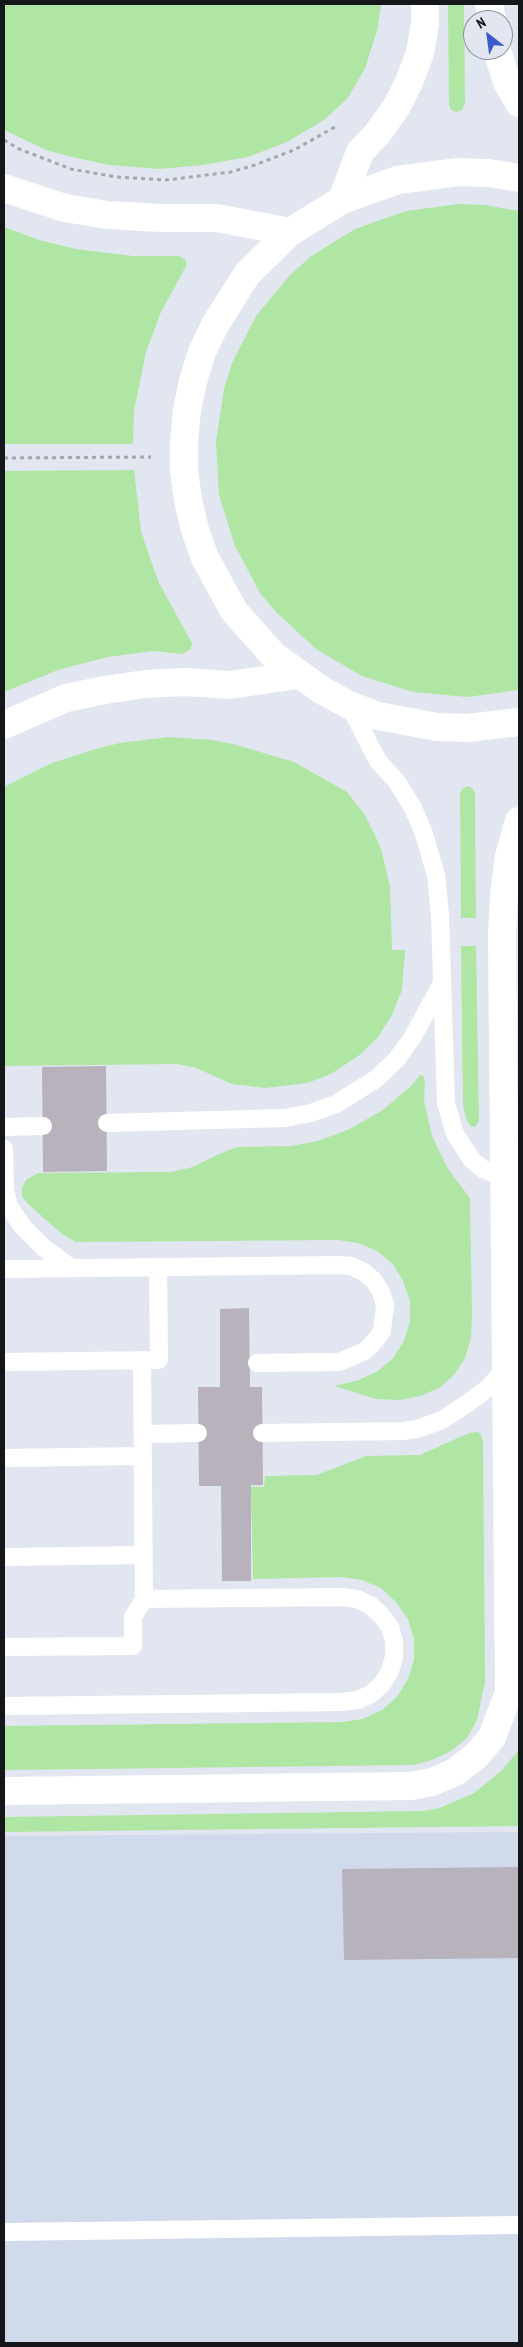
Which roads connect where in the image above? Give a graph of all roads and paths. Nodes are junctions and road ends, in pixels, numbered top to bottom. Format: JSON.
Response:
{"nodes":[{"id":1,"x":425,"y":4,"type":"edge"},
{"id":2,"x":500,"y":60,"type":"edge"},
{"id":3,"x":519,"y":102,"type":"edge"},
{"id":4,"x":341,"y":122,"type":"dead end"},
{"id":5,"x":4,"y":140,"type":"edge"},
{"id":6,"x":519,"y":178,"type":"edge"},
{"id":7,"x":4,"y":188,"type":"edge"},
{"id":8,"x":342,"y":200,"type":"junction"},
{"id":9,"x":290,"y":232,"type":"junction"},
{"id":10,"x":134,"y":457,"type":"dead end"},
{"id":11,"x":4,"y":458,"type":"edge"},
{"id":12,"x":298,"y":674,"type":"junction"},
{"id":13,"x":350,"y":705,"type":"junction"},
{"id":14,"x":519,"y":722,"type":"edge"},
{"id":15,"x":4,"y":725,"type":"edge"},
{"id":16,"x":519,"y":821,"type":"edge"},
{"id":17,"x":442,"y":982,"type":"junction"},
{"id":18,"x":107,"y":1124,"type":"dead end"},
{"id":19,"x":43,"y":1126,"type":"dead end"},
{"id":20,"x":4,"y":1127,"type":"edge"},
{"id":21,"x":4,"y":1149,"type":"edge"},
{"id":22,"x":514,"y":1180,"type":"edge"},
{"id":23,"x":158,"y":1267,"type":"junction"},
{"id":24,"x":4,"y":1268,"type":"edge"},
{"id":25,"x":71,"y":1268,"type":"junction"},
{"id":26,"x":142,"y":1360,"type":"junction"},
{"id":27,"x":4,"y":1362,"type":"edge"},
{"id":28,"x":257,"y":1363,"type":"dead end"},
{"id":29,"x":506,"y":1368,"type":"junction"},
{"id":30,"x":262,"y":1433,"type":"dead end"},
{"id":31,"x":143,"y":1434,"type":"junction"},
{"id":32,"x":198,"y":1434,"type":"dead end"},
{"id":33,"x":143,"y":1456,"type":"junction"},
{"id":34,"x":4,"y":1458,"type":"edge"},
{"id":35,"x":144,"y":1556,"type":"junction"},
{"id":36,"x":4,"y":1557,"type":"edge"},
{"id":37,"x":144,"y":1600,"type":"junction"},
{"id":38,"x":4,"y":1647,"type":"edge"},
{"id":39,"x":4,"y":1706,"type":"edge"},
{"id":40,"x":4,"y":1791,"type":"edge"},
{"id":41,"x":519,"y":2225,"type":"edge"},
{"id":42,"x":4,"y":2232,"type":"edge"}],
"edges":[{"from":1,"to":8,"type":"street"},
{"from":2,"to":3,"type":"street"},
{"from":4,"to":5,"type":"path"},
{"from":6,"to":8,"type":"street"},
{"from":7,"to":9,"type":"street"},
{"from":8,"to":9,"type":"street"},
{"from":9,"to":12,"type":"street"},
{"from":10,"to":11,"type":"path"},
{"from":12,"to":13,"type":"street"},
{"from":12,"to":15,"type":"street"},
{"from":13,"to":14,"type":"street"},
{"from":13,"to":17,"type":"lane"},
{"from":16,"to":22,"type":"street"},
{"from":17,"to":18,"type":"lane"},
{"from":17,"to":22,"type":"lane"},
{"from":19,"to":20,"type":"lane"},
{"from":21,"to":25,"type":"lane"},
{"from":22,"to":29,"type":"street"},
{"from":23,"to":25,"type":"lane"},
{"from":23,"to":26,"type":"lane"},
{"from":23,"to":28,"type":"lane"},
{"from":24,"to":25,"type":"lane"},
{"from":26,"to":27,"type":"lane"},
{"from":26,"to":31,"type":"lane"},
{"from":29,"to":30,"type":"lane"},
{"from":29,"to":40,"type":"street"},
{"from":31,"to":32,"type":"lane"},
{"from":31,"to":33,"type":"lane"},
{"from":33,"to":34,"type":"lane"},
{"from":33,"to":35,"type":"lane"},
{"from":35,"to":36,"type":"lane"},
{"from":35,"to":37,"type":"lane"},
{"from":37,"to":38,"type":"lane"},
{"from":37,"to":39,"type":"lane"},
{"from":41,"to":42,"type":"lane"}]}
